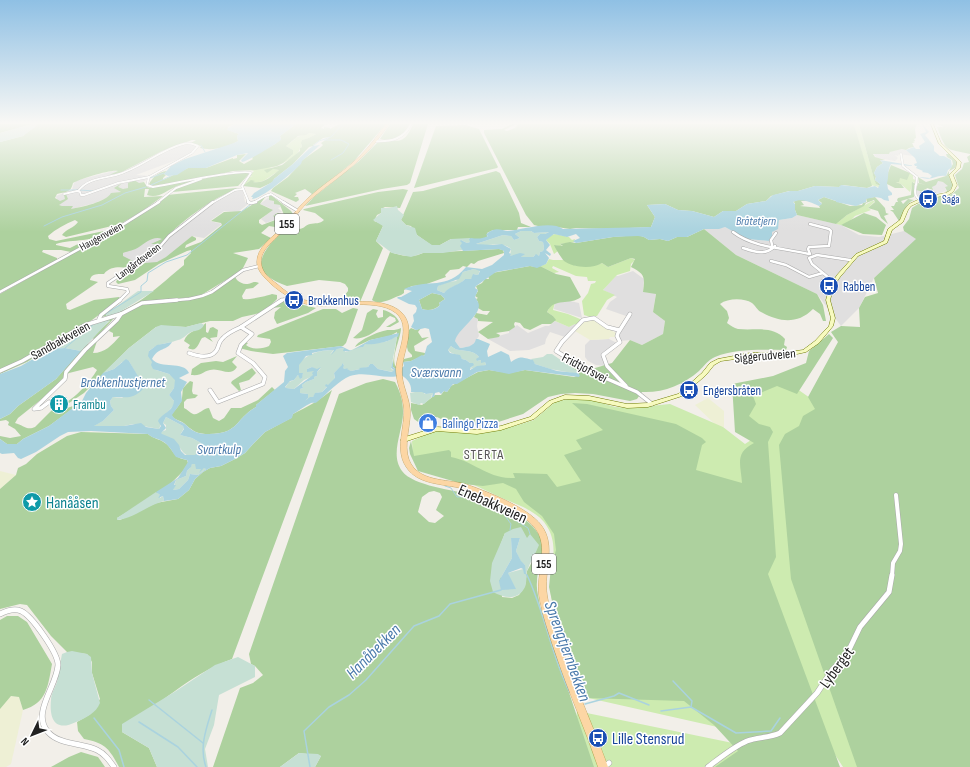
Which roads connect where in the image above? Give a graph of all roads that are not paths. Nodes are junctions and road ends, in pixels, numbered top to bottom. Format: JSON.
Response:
{"nodes":[{"id":1,"x":146,"y":160,"type":"edge"},
{"id":2,"x":179,"y":160,"type":"edge"},
{"id":3,"x":358,"y":160,"type":"edge"},
{"id":4,"x":902,"y":160,"type":"edge"},
{"id":5,"x":957,"y":160,"type":"edge"},
{"id":6,"x":149,"y":177,"type":"junction"},
{"id":7,"x":201,"y":179,"type":"junction"},
{"id":8,"x":243,"y":189,"type":"junction"},
{"id":9,"x":78,"y":191,"type":"junction"},
{"id":10,"x":64,"y":194,"type":"dead end"},
{"id":11,"x":920,"y":200,"type":"junction"},
{"id":12,"x":298,"y":211,"type":"junction"},
{"id":13,"x":810,"y":224,"type":"dead end"},
{"id":14,"x":733,"y":232,"type":"dead end"},
{"id":15,"x":776,"y":233,"type":"dead end"},
{"id":16,"x":774,"y":246,"type":"junction"},
{"id":17,"x":743,"y":248,"type":"dead end"},
{"id":18,"x":809,"y":254,"type":"junction"},
{"id":19,"x":813,"y":256,"type":"junction"},
{"id":20,"x":850,"y":260,"type":"junction"},
{"id":21,"x":770,"y":261,"type":"dead end"},
{"id":22,"x":259,"y":266,"type":"junction"},
{"id":23,"x":823,"y":273,"type":"junction"},
{"id":24,"x":834,"y":282,"type":"junction"},
{"id":25,"x":0,"y":292,"type":"edge"},
{"id":26,"x":290,"y":296,"type":"junction"},
{"id":27,"x":121,"y":314,"type":"junction"},
{"id":28,"x":630,"y":314,"type":"dead end"},
{"id":29,"x":99,"y":319,"type":"junction"},
{"id":30,"x":241,"y":327,"type":"junction"},
{"id":31,"x":619,"y":330,"type":"junction"},
{"id":32,"x":190,"y":353,"type":"dead end"},
{"id":33,"x":0,"y":371,"type":"edge"},
{"id":34,"x":627,"y":387,"type":"junction"},
{"id":35,"x":210,"y":390,"type":"dead end"},
{"id":36,"x":49,"y":402,"type":"dead end"},
{"id":37,"x":652,"y":404,"type":"junction"},
{"id":38,"x":404,"y":440,"type":"junction"},
{"id":39,"x":896,"y":495,"type":"dead end"},
{"id":40,"x":0,"y":614,"type":"edge"},
{"id":41,"x":606,"y":766,"type":"edge"},
{"id":42,"x":114,"y":767,"type":"edge"},
{"id":43,"x":708,"y":767,"type":"edge"}],
"edges":[{"from":1,"to":9,"type":"street"},
{"from":2,"to":6,"type":"street"},
{"from":3,"to":12,"type":"main road","number":"155"},
{"from":4,"to":11,"type":"street"},
{"from":5,"to":11,"type":"main road","name":"Siggerudveien"},
{"from":6,"to":7,"type":"street"},
{"from":6,"to":9,"type":"street"},
{"from":7,"to":8,"type":"street"},
{"from":7,"to":25,"type":"street","name":"Haugenveien"},
{"from":8,"to":12,"type":"street"},
{"from":8,"to":29,"type":"street","name":"Langårdsveien"},
{"from":9,"to":10,"type":"street"},
{"from":11,"to":20,"type":"main road","name":"Siggerudveien"},
{"from":12,"to":22,"type":"main road","number":"155"},
{"from":13,"to":18,"type":"street"},
{"from":14,"to":16,"type":"street"},
{"from":15,"to":16,"type":"street"},
{"from":16,"to":17,"type":"street"},
{"from":16,"to":18,"type":"street"},
{"from":18,"to":19,"type":"street"},
{"from":19,"to":20,"type":"street"},
{"from":19,"to":23,"type":"street"},
{"from":20,"to":24,"type":"main road","name":"Siggerudveien"},
{"from":21,"to":23,"type":"street"},
{"from":22,"to":26,"type":"main road","name":"Enebakkveien","number":"155"},
{"from":22,"to":27,"type":"street","name":"Sandbakkveien"},
{"from":23,"to":24,"type":"street"},
{"from":24,"to":37,"type":"main road","name":"Siggerudveien"},
{"from":26,"to":30,"type":"street"},
{"from":26,"to":38,"type":"main road","name":"Enebakkveien","number":"155"},
{"from":27,"to":29,"type":"street","name":"Sandbakkveien"},
{"from":27,"to":36,"type":"street","name":"Sandbakkveien"},
{"from":28,"to":31,"type":"street"},
{"from":29,"to":33,"type":"street","name":"Sandbakkveien"},
{"from":30,"to":32,"type":"street"},
{"from":30,"to":35,"type":"street"},
{"from":31,"to":34,"type":"street"},
{"from":31,"to":34,"type":"street","name":"Fridtjofsvei"},
{"from":34,"to":37,"type":"street","name":"Fridtjofsvei"},
{"from":37,"to":38,"type":"main road","name":"Siggerudveien"},
{"from":38,"to":41,"type":"main road","name":"Enebakkveien","number":"155"},
{"from":39,"to":43,"type":"street","name":"Lyberget"},
{"from":40,"to":42,"type":"street"}]}
